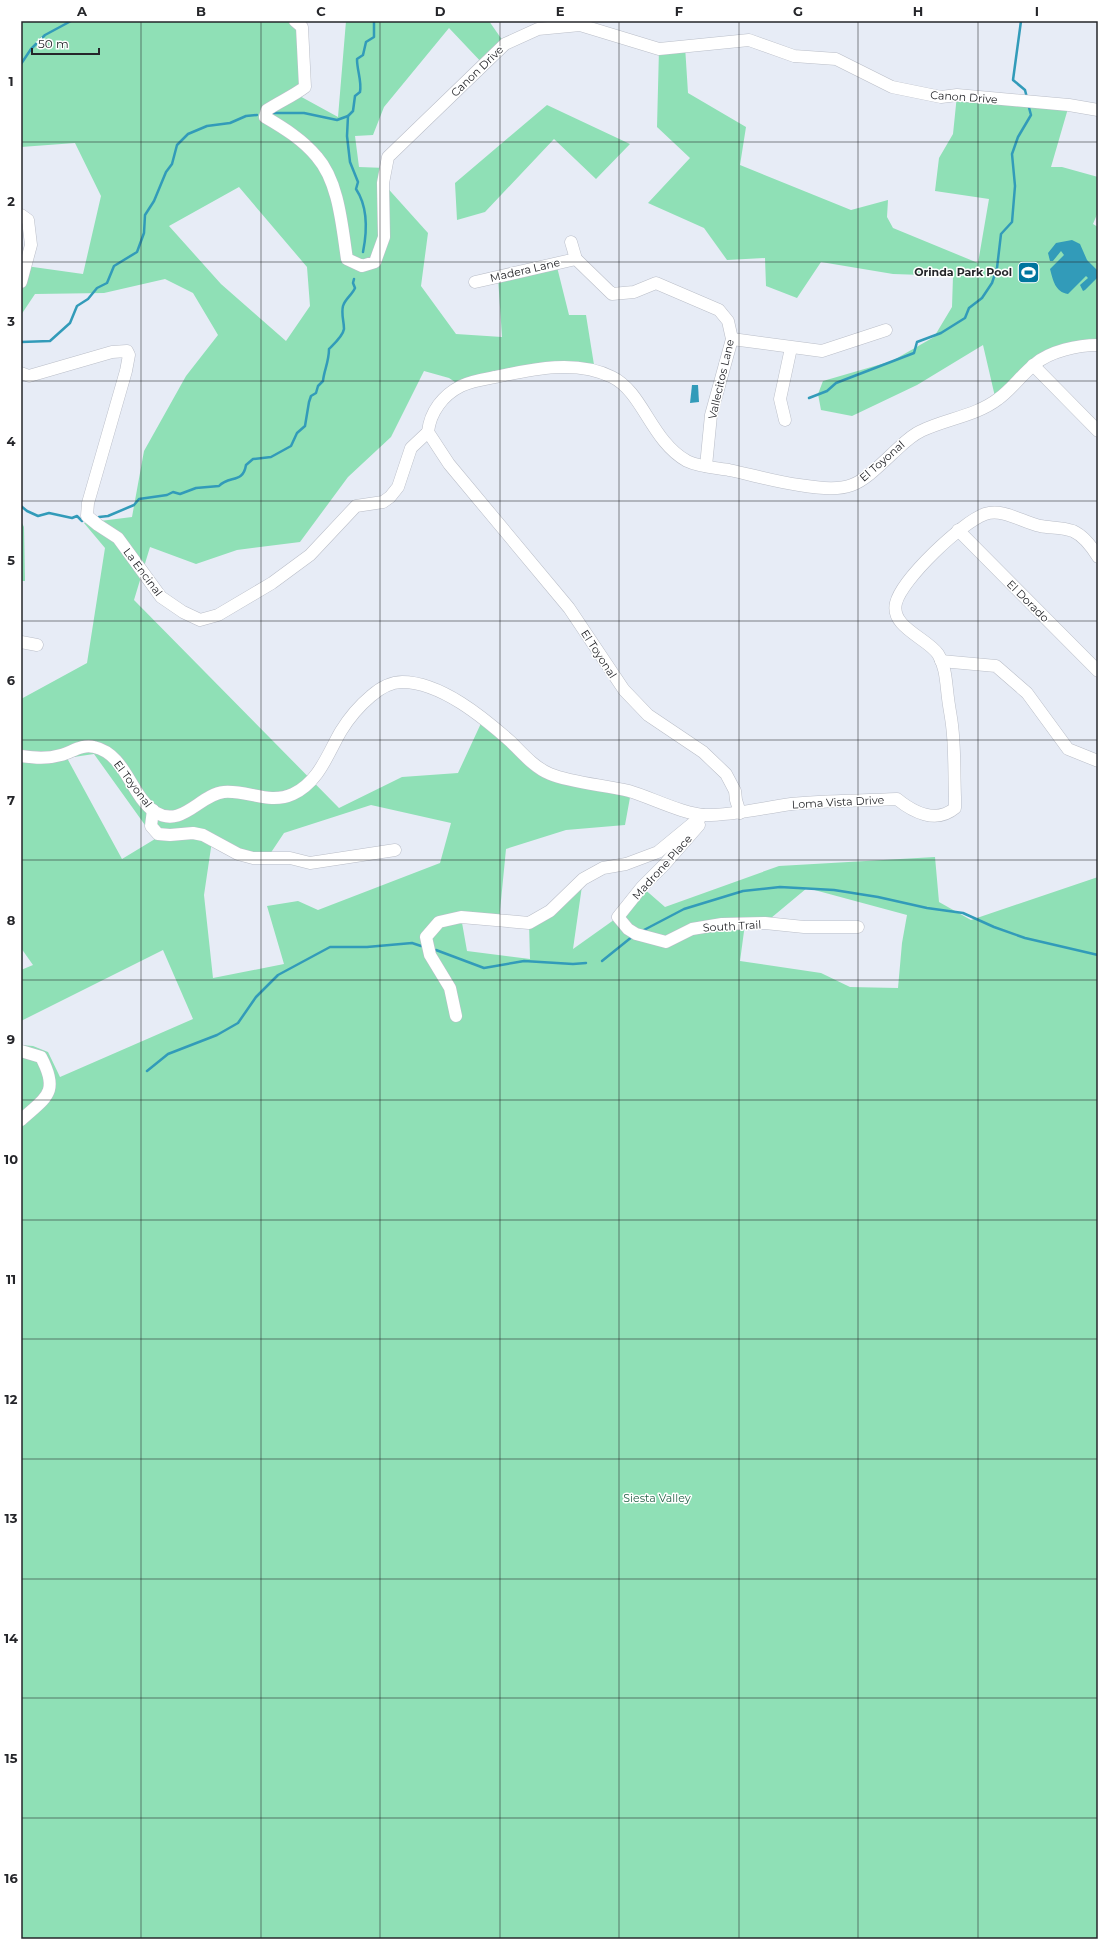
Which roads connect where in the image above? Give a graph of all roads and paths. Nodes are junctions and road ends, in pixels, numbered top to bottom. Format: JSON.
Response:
{"nodes":[{"id":1,"x":295,"y":21,"type":"edge"},
{"id":2,"x":1098,"y":110,"type":"edge"},
{"id":3,"x":21,"y":215,"type":"edge"},
{"id":4,"x":570,"y":242,"type":"dead end"},
{"id":5,"x":576,"y":259,"type":"junction"},
{"id":6,"x":21,"y":282,"type":"edge"},
{"id":7,"x":474,"y":282,"type":"dead end"},
{"id":8,"x":886,"y":330,"type":"dead end"},
{"id":9,"x":732,"y":339,"type":"junction"},
{"id":10,"x":1098,"y":345,"type":"edge"},
{"id":11,"x":791,"y":348,"type":"junction"},
{"id":12,"x":1033,"y":365,"type":"junction"},
{"id":13,"x":21,"y":373,"type":"edge"},
{"id":14,"x":785,"y":420,"type":"dead end"},
{"id":15,"x":1098,"y":431,"type":"edge"},
{"id":16,"x":428,"y":432,"type":"junction"},
{"id":17,"x":706,"y":466,"type":"junction"},
{"id":18,"x":958,"y":530,"type":"junction"},
{"id":19,"x":1098,"y":557,"type":"edge"},
{"id":20,"x":21,"y":642,"type":"edge"},
{"id":21,"x":37,"y":645,"type":"dead end"},
{"id":22,"x":941,"y":661,"type":"junction"},
{"id":23,"x":1098,"y":671,"type":"edge"},
{"id":24,"x":21,"y":756,"type":"edge"},
{"id":25,"x":1098,"y":761,"type":"edge"},
{"id":26,"x":153,"y":810,"type":"junction"},
{"id":27,"x":740,"y":813,"type":"junction"},
{"id":28,"x":703,"y":815,"type":"junction"},
{"id":29,"x":395,"y":850,"type":"dead end"},
{"id":30,"x":618,"y":917,"type":"joint"},
{"id":31,"x":858,"y":927,"type":"dead end"},
{"id":32,"x":456,"y":1016,"type":"dead end"},
{"id":33,"x":21,"y":1051,"type":"edge"},
{"id":34,"x":21,"y":1120,"type":"edge"}],
"edges":[{"from":1,"to":2,"type":"street","name":"Canon Drive"},
{"from":3,"to":6,"type":"street"},
{"from":4,"to":5,"type":"street","name":"Vallecitos Lane"},
{"from":5,"to":7,"type":"street","name":"Madera Lane"},
{"from":5,"to":9,"type":"street","name":"Vallecitos Lane"},
{"from":8,"to":11,"type":"street"},
{"from":9,"to":11,"type":"street"},
{"from":9,"to":17,"type":"street","name":"Vallecitos Lane"},
{"from":10,"to":12,"type":"street","name":"El Toyonal"},
{"from":11,"to":14,"type":"street"},
{"from":12,"to":15,"type":"street"},
{"from":12,"to":17,"type":"street","name":"El Toyonal"},
{"from":13,"to":16,"type":"street","name":"La Encinal"},
{"from":16,"to":17,"type":"street","name":"El Toyonal"},
{"from":16,"to":27,"type":"street","name":"El Toyonal"},
{"from":18,"to":19,"type":"street","name":"Loma Vista Drive"},
{"from":18,"to":22,"type":"street","name":"Loma Vista Drive"},
{"from":18,"to":23,"type":"street","name":"El Dorado"},
{"from":20,"to":21,"type":"street"},
{"from":22,"to":25,"type":"street"},
{"from":22,"to":27,"type":"street","name":"Loma Vista Drive"},
{"from":24,"to":26,"type":"street","name":"El Toyonal"},
{"from":26,"to":28,"type":"street","name":"El Toyonal"},
{"from":26,"to":29,"type":"street"},
{"from":27,"to":28,"type":"street","name":"El Toyonal"},
{"from":28,"to":30,"type":"street","name":"Madrone Place"},
{"from":28,"to":32,"type":"street"},
{"from":30,"to":31,"type":"street","name":"South Trail"},
{"from":33,"to":34,"type":"street"}]}
